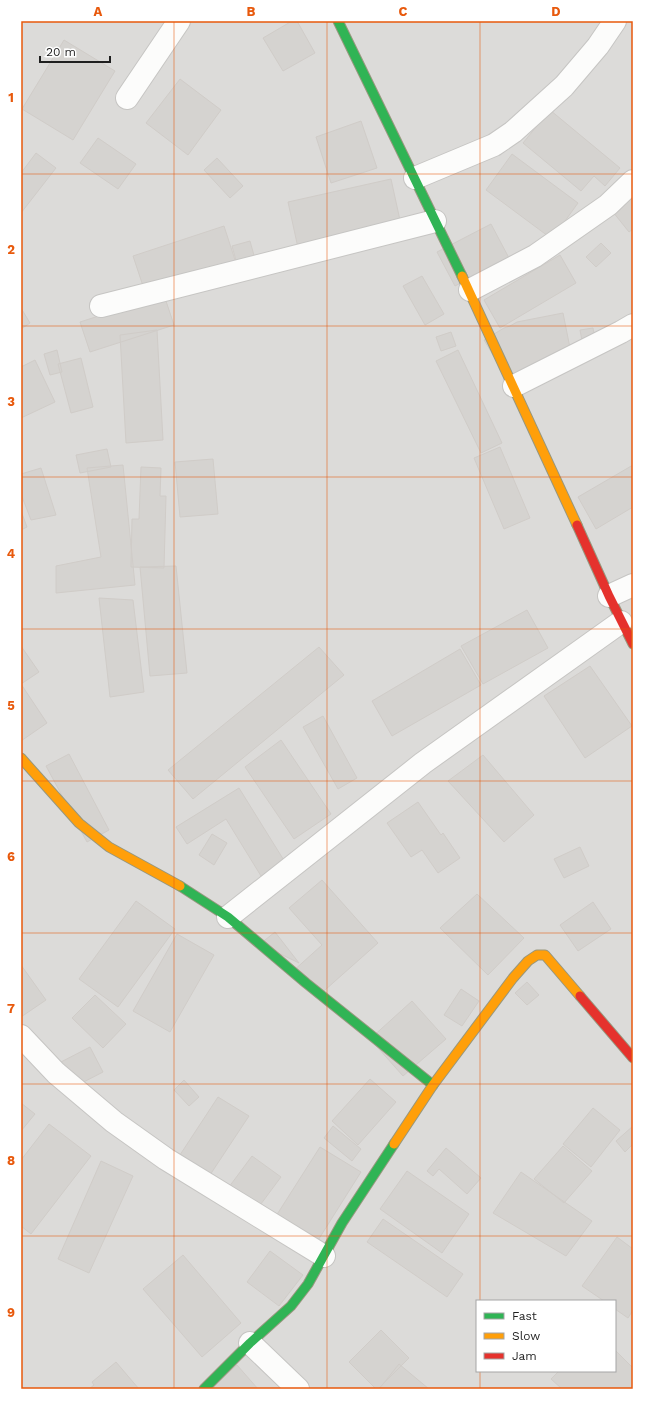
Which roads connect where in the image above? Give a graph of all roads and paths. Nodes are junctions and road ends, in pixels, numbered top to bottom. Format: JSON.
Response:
{"nodes":[{"id":1,"x":179,"y":21,"type":"edge"},
{"id":2,"x":338,"y":21,"type":"edge"},
{"id":3,"x":615,"y":21,"type":"edge"},
{"id":4,"x":127,"y":98,"type":"dead end"},
{"id":5,"x":415,"y":178,"type":"junction"},
{"id":6,"x":633,"y":181,"type":"edge"},
{"id":7,"x":436,"y":221,"type":"junction"},
{"id":8,"x":470,"y":290,"type":"junction"},
{"id":9,"x":101,"y":306,"type":"dead end"},
{"id":10,"x":633,"y":325,"type":"edge"},
{"id":11,"x":514,"y":386,"type":"junction"},
{"id":12,"x":633,"y":585,"type":"edge"},
{"id":13,"x":609,"y":596,"type":"junction"},
{"id":14,"x":621,"y":622,"type":"junction"},
{"id":15,"x":633,"y":644,"type":"edge"},
{"id":16,"x":21,"y":758,"type":"edge"},
{"id":17,"x":228,"y":917,"type":"junction"},
{"id":18,"x":21,"y":1036,"type":"edge"},
{"id":19,"x":633,"y":1058,"type":"edge"},
{"id":20,"x":433,"y":1085,"type":"junction"},
{"id":21,"x":324,"y":1256,"type":"junction"},
{"id":22,"x":250,"y":1343,"type":"junction"},
{"id":23,"x":204,"y":1389,"type":"edge"},
{"id":24,"x":298,"y":1389,"type":"edge"}],
"edges":[{"from":1,"to":4,"type":"street"},
{"from":2,"to":5,"type":"street"},
{"from":3,"to":5,"type":"street"},
{"from":5,"to":7,"type":"street"},
{"from":6,"to":8,"type":"street"},
{"from":7,"to":8,"type":"street"},
{"from":7,"to":9,"type":"street"},
{"from":8,"to":11,"type":"street"},
{"from":10,"to":11,"type":"street"},
{"from":11,"to":13,"type":"street"},
{"from":12,"to":13,"type":"street"},
{"from":13,"to":14,"type":"street"},
{"from":14,"to":15,"type":"street"},
{"from":14,"to":17,"type":"street"},
{"from":16,"to":17,"type":"street"},
{"from":17,"to":20,"type":"street"},
{"from":18,"to":21,"type":"street"},
{"from":19,"to":20,"type":"street"},
{"from":20,"to":21,"type":"street"},
{"from":21,"to":22,"type":"street"},
{"from":22,"to":23,"type":"street"},
{"from":22,"to":24,"type":"street"}]}
